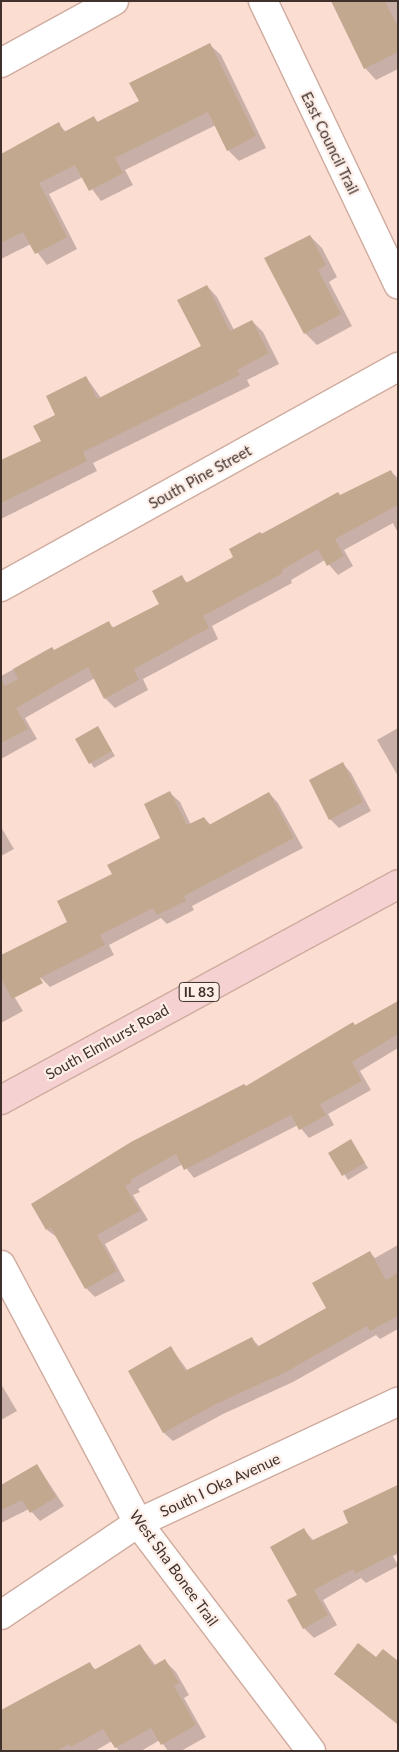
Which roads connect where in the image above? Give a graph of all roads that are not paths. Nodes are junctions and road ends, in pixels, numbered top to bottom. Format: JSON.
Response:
{"nodes":[{"id":1,"x":114,"y":1,"type":"edge"},
{"id":2,"x":262,"y":1,"type":"edge"},
{"id":3,"x":1,"y":63,"type":"edge"},
{"id":4,"x":398,"y":284,"type":"edge"},
{"id":5,"x":398,"y":367,"type":"edge"},
{"id":6,"x":1,"y":587,"type":"edge"},
{"id":7,"x":398,"y":884,"type":"edge"},
{"id":8,"x":1,"y":1100,"type":"edge"},
{"id":9,"x":1,"y":1265,"type":"edge"},
{"id":10,"x":398,"y":1402,"type":"edge"},
{"id":11,"x":138,"y":1523,"type":"junction"},
{"id":12,"x":1,"y":1615,"type":"edge"},
{"id":13,"x":312,"y":1751,"type":"edge"}],
"edges":[{"from":1,"to":3,"type":"street"},
{"from":2,"to":4,"type":"street","name":"East Council Trail"},
{"from":5,"to":6,"type":"street","name":"South Pine Street"},
{"from":7,"to":8,"type":"main road","name":"South Elmhurst Road","number":"IL 83"},
{"from":9,"to":11,"type":"street","name":"West Sha Bonee Trail"},
{"from":10,"to":11,"type":"street","name":"South I Oka Avenue"},
{"from":11,"to":12,"type":"street","name":"South I Oka Avenue"},
{"from":11,"to":13,"type":"street","name":"West Sha Bonee Trail"}]}
